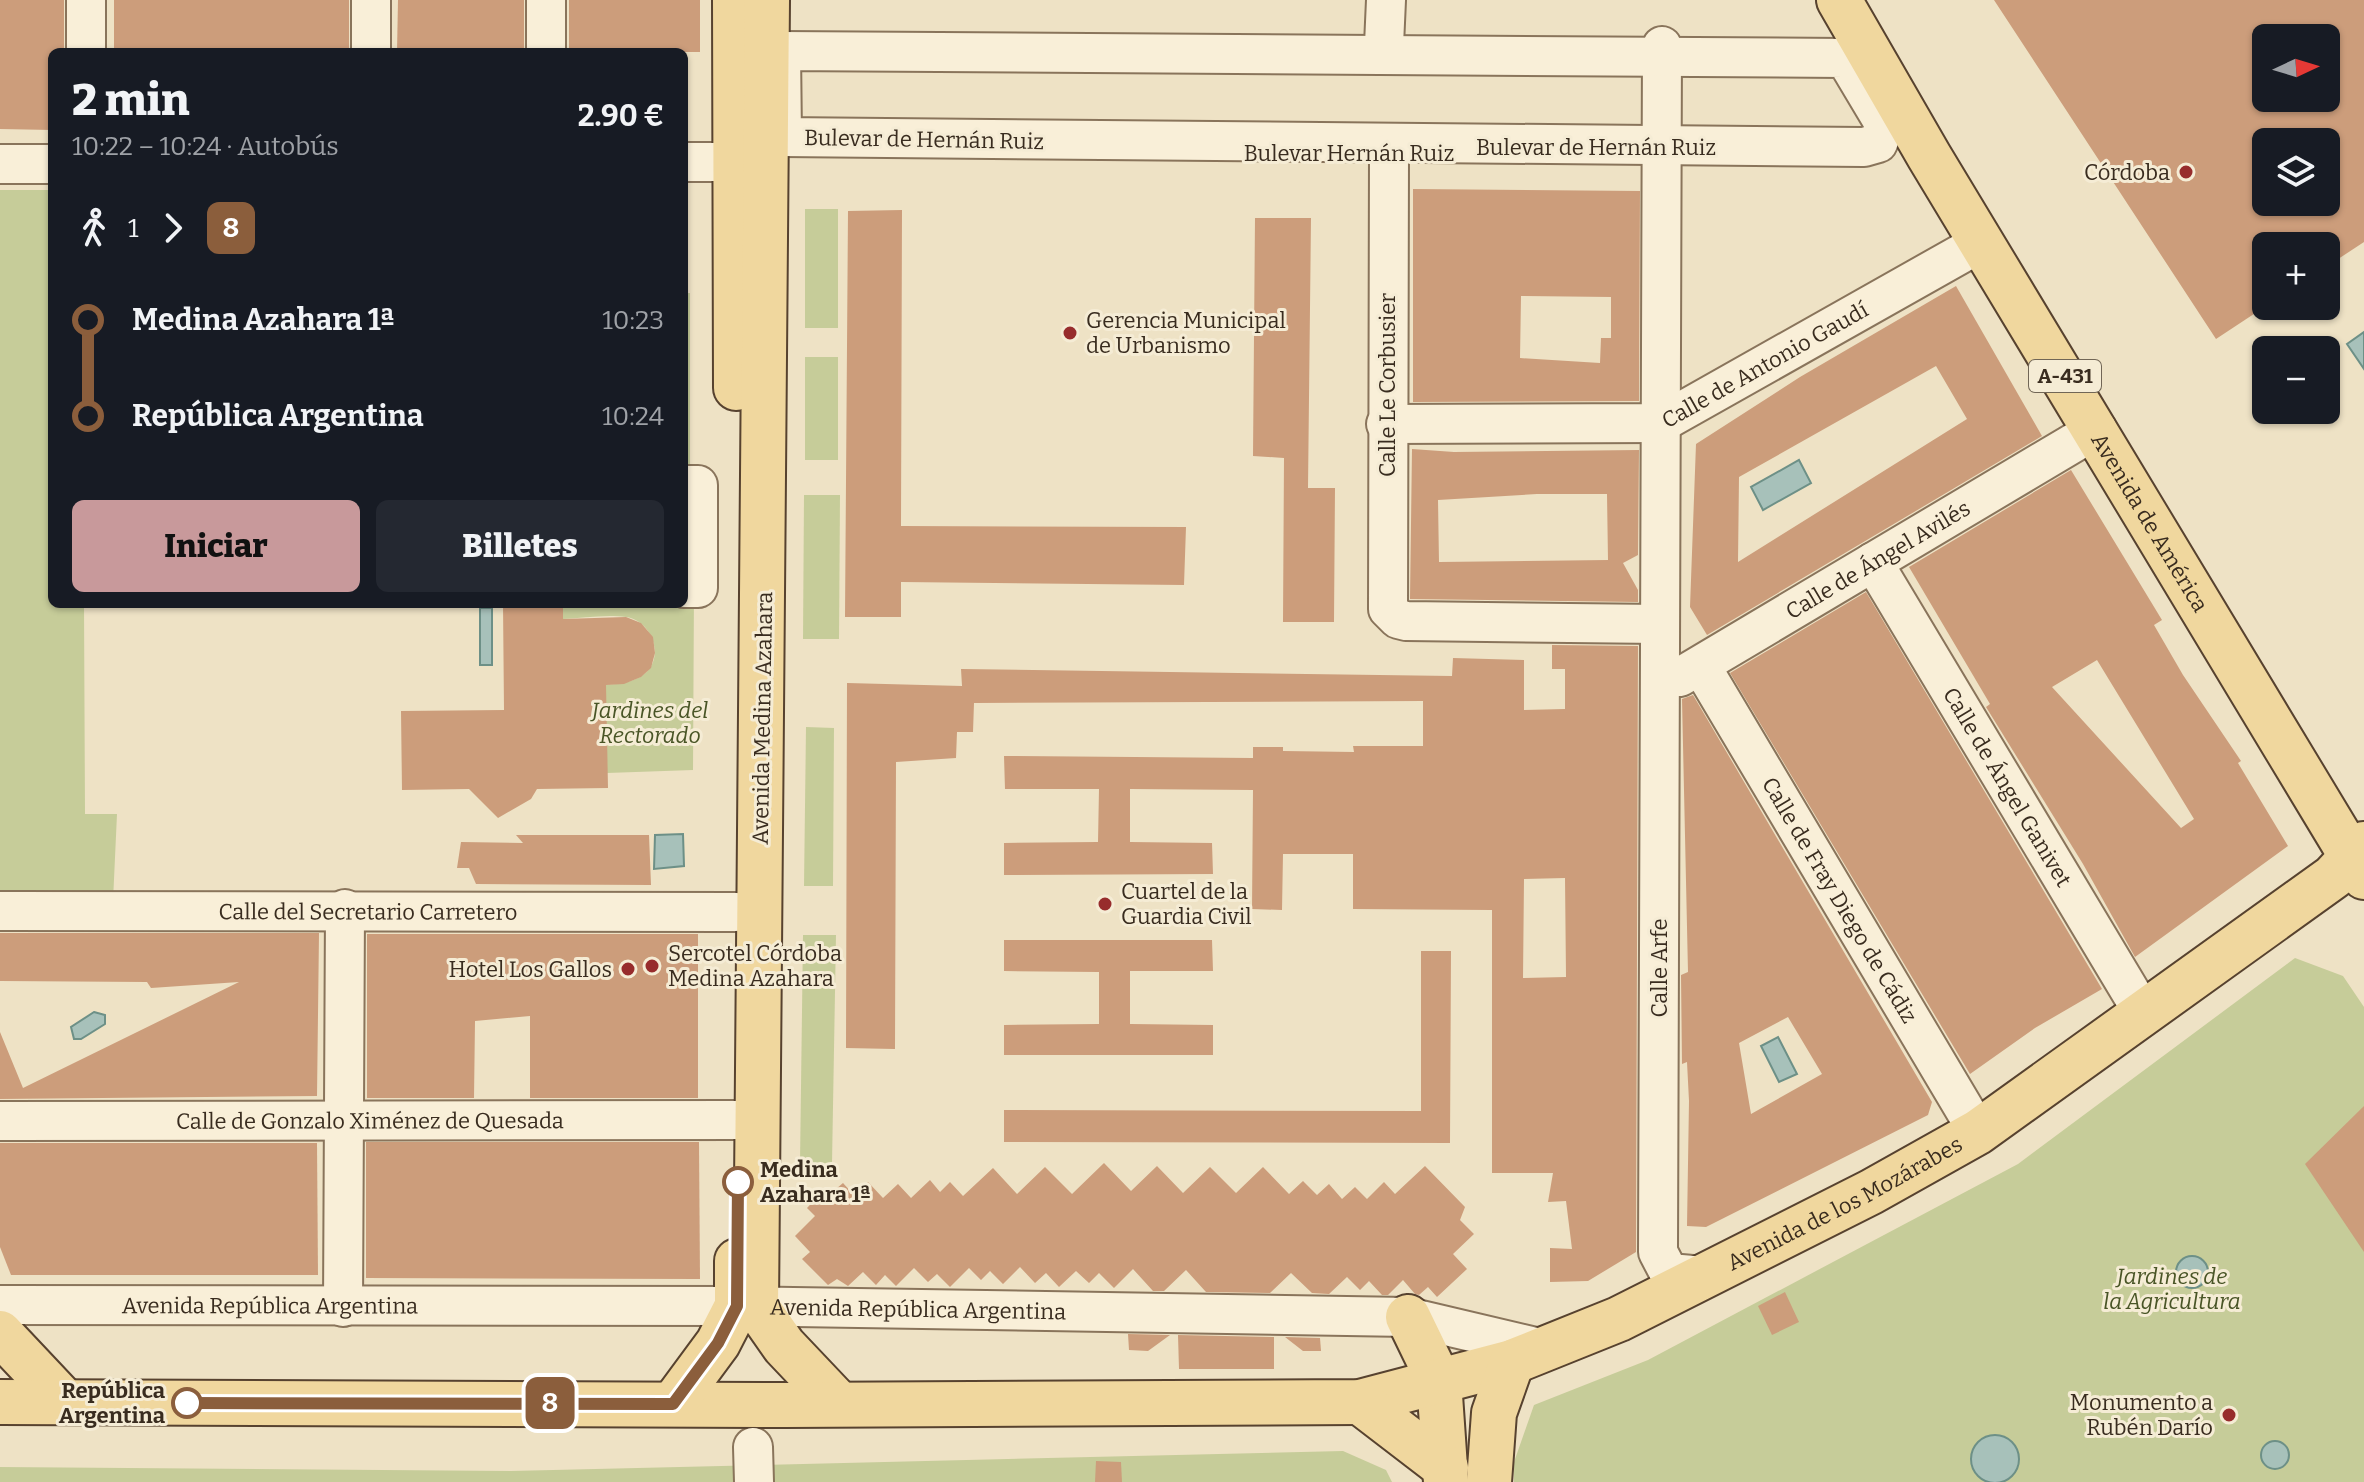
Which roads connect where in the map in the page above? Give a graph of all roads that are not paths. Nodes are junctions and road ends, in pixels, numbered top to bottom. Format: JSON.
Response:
{"nodes":[{"id":1,"x":86,"y":0,"type":"edge"},
{"id":2,"x":371,"y":0,"type":"edge"},
{"id":3,"x":546,"y":0,"type":"edge"},
{"id":4,"x":1386,"y":0,"type":"edge"},
{"id":5,"x":1839,"y":0,"type":"edge"},
{"id":6,"x":751,"y":20,"type":"edge"},
{"id":7,"x":1384,"y":45,"type":"junction"},
{"id":8,"x":1865,"y":46,"type":"junction"},
{"id":9,"x":86,"y":48,"type":"edge"},
{"id":10,"x":371,"y":48,"type":"edge"},
{"id":11,"x":546,"y":48,"type":"edge"},
{"id":12,"x":1662,"y":51,"type":"junction"},
{"id":13,"x":1662,"y":151,"type":"junction"},
{"id":14,"x":1389,"y":153,"type":"junction"},
{"id":15,"x":752,"y":156,"type":"junction"},
{"id":16,"x":1929,"y":156,"type":"junction"},
{"id":17,"x":688,"y":162,"type":"edge"},
{"id":18,"x":0,"y":164,"type":"edge"},
{"id":19,"x":48,"y":164,"type":"edge"},
{"id":20,"x":1982,"y":242,"type":"junction"},
{"id":21,"x":1661,"y":423,"type":"junction"},
{"id":22,"x":1386,"y":424,"type":"junction"},
{"id":23,"x":2097,"y":429,"type":"junction"},
{"id":24,"x":688,"y":485,"type":"edge"},
{"id":25,"x":1873,"y":562,"type":"junction"},
{"id":26,"x":688,"y":588,"type":"edge"},
{"id":27,"x":1660,"y":624,"type":"junction"},
{"id":28,"x":1701,"y":666,"type":"junction"},
{"id":29,"x":1660,"y":689,"type":"junction"},
{"id":30,"x":2360,"y":860,"type":"edge"},
{"id":31,"x":345,"y":909,"type":"junction"},
{"id":32,"x":0,"y":911,"type":"edge"},
{"id":33,"x":736,"y":912,"type":"junction"},
{"id":34,"x":2142,"y":1011,"type":"junction"},
{"id":35,"x":345,"y":1120,"type":"junction"},
{"id":36,"x":739,"y":1120,"type":"junction"},
{"id":37,"x":0,"y":1121,"type":"edge"},
{"id":38,"x":1978,"y":1132,"type":"junction"},
{"id":39,"x":1704,"y":1276,"type":"junction"},
{"id":40,"x":0,"y":1305,"type":"edge"},
{"id":41,"x":746,"y":1306,"type":"junction"},
{"id":42,"x":343,"y":1307,"type":"junction"},
{"id":43,"x":1408,"y":1317,"type":"junction"},
{"id":44,"x":0,"y":1333,"type":"edge"},
{"id":45,"x":1528,"y":1356,"type":"junction"},
{"id":46,"x":1439,"y":1381,"type":"junction"},
{"id":47,"x":0,"y":1402,"type":"edge"},
{"id":48,"x":65,"y":1402,"type":"junction"},
{"id":49,"x":1360,"y":1402,"type":"junction"},
{"id":50,"x":673,"y":1404,"type":"junction"},
{"id":51,"x":839,"y":1404,"type":"junction"},
{"id":52,"x":1446,"y":1475,"type":"edge"},
{"id":53,"x":1489,"y":1482,"type":"edge"}],
"edges":[{"from":1,"to":9,"type":"street"},
{"from":2,"to":10,"type":"street"},
{"from":3,"to":11,"type":"street"},
{"from":4,"to":7,"type":"street"},
{"from":5,"to":8,"type":"main road","name":"Avenida de América","number":"A-431"},
{"from":6,"to":7,"type":"street"},
{"from":6,"to":15,"type":"main road","name":"Avenida Medina Azahara"},
{"from":7,"to":12,"type":"street"},
{"from":8,"to":12,"type":"street"},
{"from":8,"to":16,"type":"main road","name":"Avenida de América","number":"A-431"},
{"from":12,"to":13,"type":"street","name":"Calle Arfe"},
{"from":12,"to":13,"type":"street","name":"Bulevar de Hernán Ruiz"},
{"from":12,"to":13,"type":"street","name":"Bulevar de Hernán Ruiz"},
{"from":13,"to":14,"type":"street","name":"Bulevar Hernán Ruiz"},
{"from":13,"to":16,"type":"street","name":"Bulevar Hernán Ruiz"},
{"from":13,"to":21,"type":"street","name":"Calle Arfe"},
{"from":14,"to":15,"type":"street","name":"Bulevar Hernán Ruiz"},
{"from":14,"to":22,"type":"street","name":"Calle Le Corbusier"},
{"from":15,"to":17,"type":"street","name":"Bulevar Hernán Ruiz"},
{"from":15,"to":33,"type":"main road","name":"Avenida Medina Azahara"},
{"from":15,"to":41,"type":"main road","name":"Avenida Medina Azahara"},
{"from":16,"to":20,"type":"main road","name":"Avenida de América","number":"A-431"},
{"from":18,"to":19,"type":"street"},
{"from":20,"to":21,"type":"street","name":"Calle de Antonio Gaudí"},
{"from":20,"to":23,"type":"main road","name":"Avenida de América","number":"A-431"},
{"from":21,"to":22,"type":"street","name":"Calle de Antonio Gaudí"},
{"from":21,"to":27,"type":"street","name":"Calle Arfe"},
{"from":22,"to":27,"type":"street","name":"Calle Le Corbusier"},
{"from":23,"to":25,"type":"street","name":"Calle de Ángel Avilés"},
{"from":23,"to":30,"type":"main road","name":"Avenida de América","number":"A-431"},
{"from":24,"to":26,"type":"street"},
{"from":25,"to":28,"type":"street","name":"Calle de Ángel Avilés"},
{"from":25,"to":34,"type":"street","name":"Calle de Ángel Ganivet"},
{"from":27,"to":28,"type":"street"},
{"from":27,"to":29,"type":"street","name":"Calle Arfe"},
{"from":28,"to":29,"type":"street","name":"Calle de Ángel Avilés"},
{"from":28,"to":38,"type":"street","name":"Calle de Fray Diego de Cádiz"},
{"from":29,"to":39,"type":"street","name":"Calle Arfe"},
{"from":30,"to":34,"type":"main road","name":"Avenida de los Mozárabes"},
{"from":31,"to":32,"type":"street","name":"Calle del Secretario Carretero"},
{"from":31,"to":33,"type":"street","name":"Calle del Secretario Carretero"},
{"from":31,"to":35,"type":"street"},
{"from":33,"to":36,"type":"main road","name":"Avenida Medina Azahara"},
{"from":34,"to":38,"type":"main road","name":"Avenida de los Mozárabes"},
{"from":35,"to":36,"type":"street","name":"Calle de Gonzalo Ximénez de Quesada"},
{"from":35,"to":37,"type":"street","name":"Calle de Gonzalo Ximénez de Quesada"},
{"from":35,"to":42,"type":"street"},
{"from":36,"to":41,"type":"main road","name":"Avenida Medina Azahara"},
{"from":38,"to":39,"type":"main road","name":"Avenida de los Mozárabes"},
{"from":39,"to":45,"type":"main road","name":"Avenida de los Mozárabes"},
{"from":40,"to":42,"type":"street","name":"Avenida República Argentina"},
{"from":41,"to":42,"type":"street","name":"Avenida República Argentina"},
{"from":41,"to":43,"type":"street","name":"Avenida República Argentina"},
{"from":41,"to":50,"type":"main road","name":"Avenida Medina Azahara"},
{"from":41,"to":51,"type":"main road"},
{"from":43,"to":45,"type":"street","name":"Avenida República Argentina"},
{"from":43,"to":46,"type":"main road"},
{"from":44,"to":48,"type":"main road"},
{"from":45,"to":46,"type":"main road","name":"Avenida de los Mozárabes"},
{"from":45,"to":53,"type":"main road"},
{"from":46,"to":49,"type":"main road","name":"Avenida de los Mozárabes"},
{"from":46,"to":52,"type":"main road"},
{"from":47,"to":48,"type":"main road"},
{"from":48,"to":50,"type":"main road"},
{"from":49,"to":51,"type":"main road"},
{"from":49,"to":52,"type":"main road"},
{"from":50,"to":51,"type":"main road"}]}
